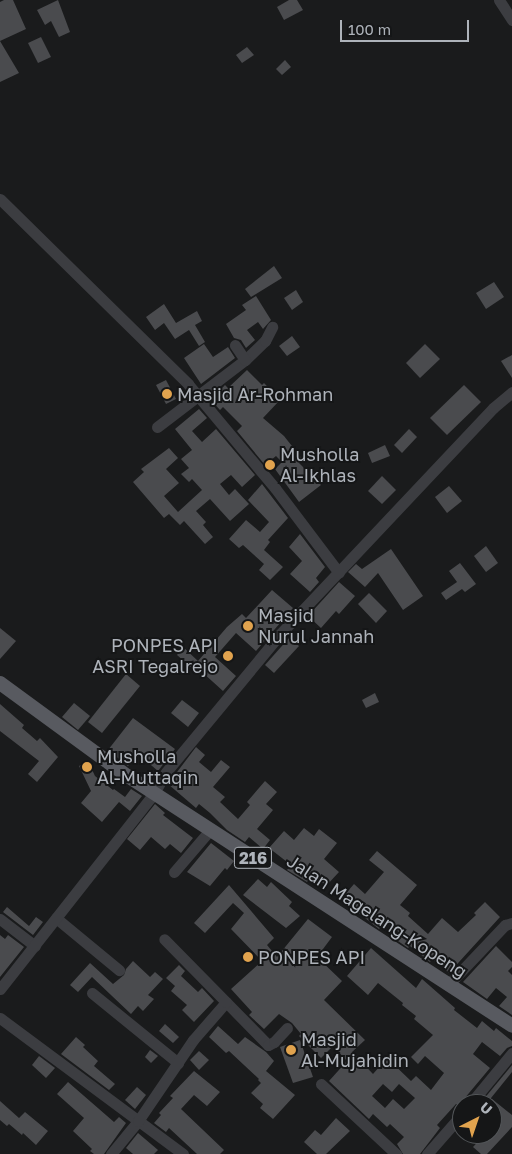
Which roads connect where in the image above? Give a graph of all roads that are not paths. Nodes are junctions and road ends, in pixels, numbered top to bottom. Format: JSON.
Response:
{"nodes":[{"id":1,"x":499,"y":0,"type":"edge"},
{"id":2,"x":512,"y":20,"type":"edge"},
{"id":3,"x":0,"y":199,"type":"edge"},
{"id":4,"x":272,"y":327,"type":"dead end"},
{"id":5,"x":235,"y":345,"type":"dead end"},
{"id":6,"x":245,"y":360,"type":"junction"},
{"id":7,"x":512,"y":392,"type":"edge"},
{"id":8,"x":198,"y":396,"type":"junction"},
{"id":9,"x":157,"y":427,"type":"dead end"},
{"id":10,"x":339,"y":573,"type":"junction"},
{"id":11,"x":0,"y":683,"type":"edge"},
{"id":12,"x":154,"y":793,"type":"junction"},
{"id":13,"x":210,"y":830,"type":"junction"},
{"id":14,"x":174,"y":872,"type":"dead end"},
{"id":15,"x":56,"y":918,"type":"junction"},
{"id":16,"x":0,"y":919,"type":"edge"},
{"id":17,"x":512,"y":923,"type":"edge"},
{"id":18,"x":164,"y":939,"type":"dead end"},
{"id":19,"x":35,"y":946,"type":"junction"},
{"id":20,"x":119,"y":970,"type":"dead end"},
{"id":21,"x":448,"y":985,"type":"junction"},
{"id":22,"x":0,"y":989,"type":"edge"},
{"id":23,"x":92,"y":993,"type":"dead end"},
{"id":24,"x":226,"y":1002,"type":"junction"},
{"id":25,"x":0,"y":1018,"type":"edge"},
{"id":26,"x":512,"y":1026,"type":"edge"},
{"id":27,"x":287,"y":1028,"type":"dead end"},
{"id":28,"x":512,"y":1053,"type":"edge"},
{"id":29,"x":178,"y":1063,"type":"junction"},
{"id":30,"x":321,"y":1084,"type":"dead end"},
{"id":31,"x":478,"y":1094,"type":"edge"},
{"id":32,"x":138,"y":1121,"type":"junction"},
{"id":33,"x":452,"y":1125,"type":"edge"},
{"id":34,"x":112,"y":1154,"type":"edge"},
{"id":35,"x":183,"y":1154,"type":"edge"},
{"id":36,"x":396,"y":1154,"type":"edge"},
{"id":37,"x":427,"y":1154,"type":"edge"}],
"edges":[{"from":1,"to":2,"type":"street"},
{"from":3,"to":8,"type":"street"},
{"from":4,"to":6,"type":"street"},
{"from":5,"to":6,"type":"street"},
{"from":6,"to":8,"type":"street"},
{"from":7,"to":10,"type":"street"},
{"from":8,"to":9,"type":"street"},
{"from":8,"to":10,"type":"street"},
{"from":10,"to":12,"type":"street"},
{"from":11,"to":12,"type":"main road","name":"Jalan Magelang-Kopeng","number":"216"},
{"from":12,"to":13,"type":"main road","name":"Jalan Magelang-Kopeng","number":"216"},
{"from":12,"to":15,"type":"street"},
{"from":13,"to":14,"type":"street"},
{"from":13,"to":21,"type":"main road","name":"Jalan Magelang-Kopeng","number":"216"},
{"from":15,"to":19,"type":"street"},
{"from":15,"to":20,"type":"street"},
{"from":16,"to":19,"type":"street"},
{"from":17,"to":21,"type":"street"},
{"from":18,"to":24,"type":"street"},
{"from":19,"to":22,"type":"street"},
{"from":21,"to":26,"type":"main road","name":"Jalan Magelang-Kopeng","number":"216"},
{"from":23,"to":29,"type":"street"},
{"from":24,"to":27,"type":"street"},
{"from":24,"to":29,"type":"street"},
{"from":25,"to":32,"type":"street"},
{"from":28,"to":31,"type":"street"},
{"from":29,"to":32,"type":"street"},
{"from":30,"to":36,"type":"street"},
{"from":32,"to":34,"type":"street"},
{"from":32,"to":35,"type":"street"},
{"from":33,"to":37,"type":"street"}]}
